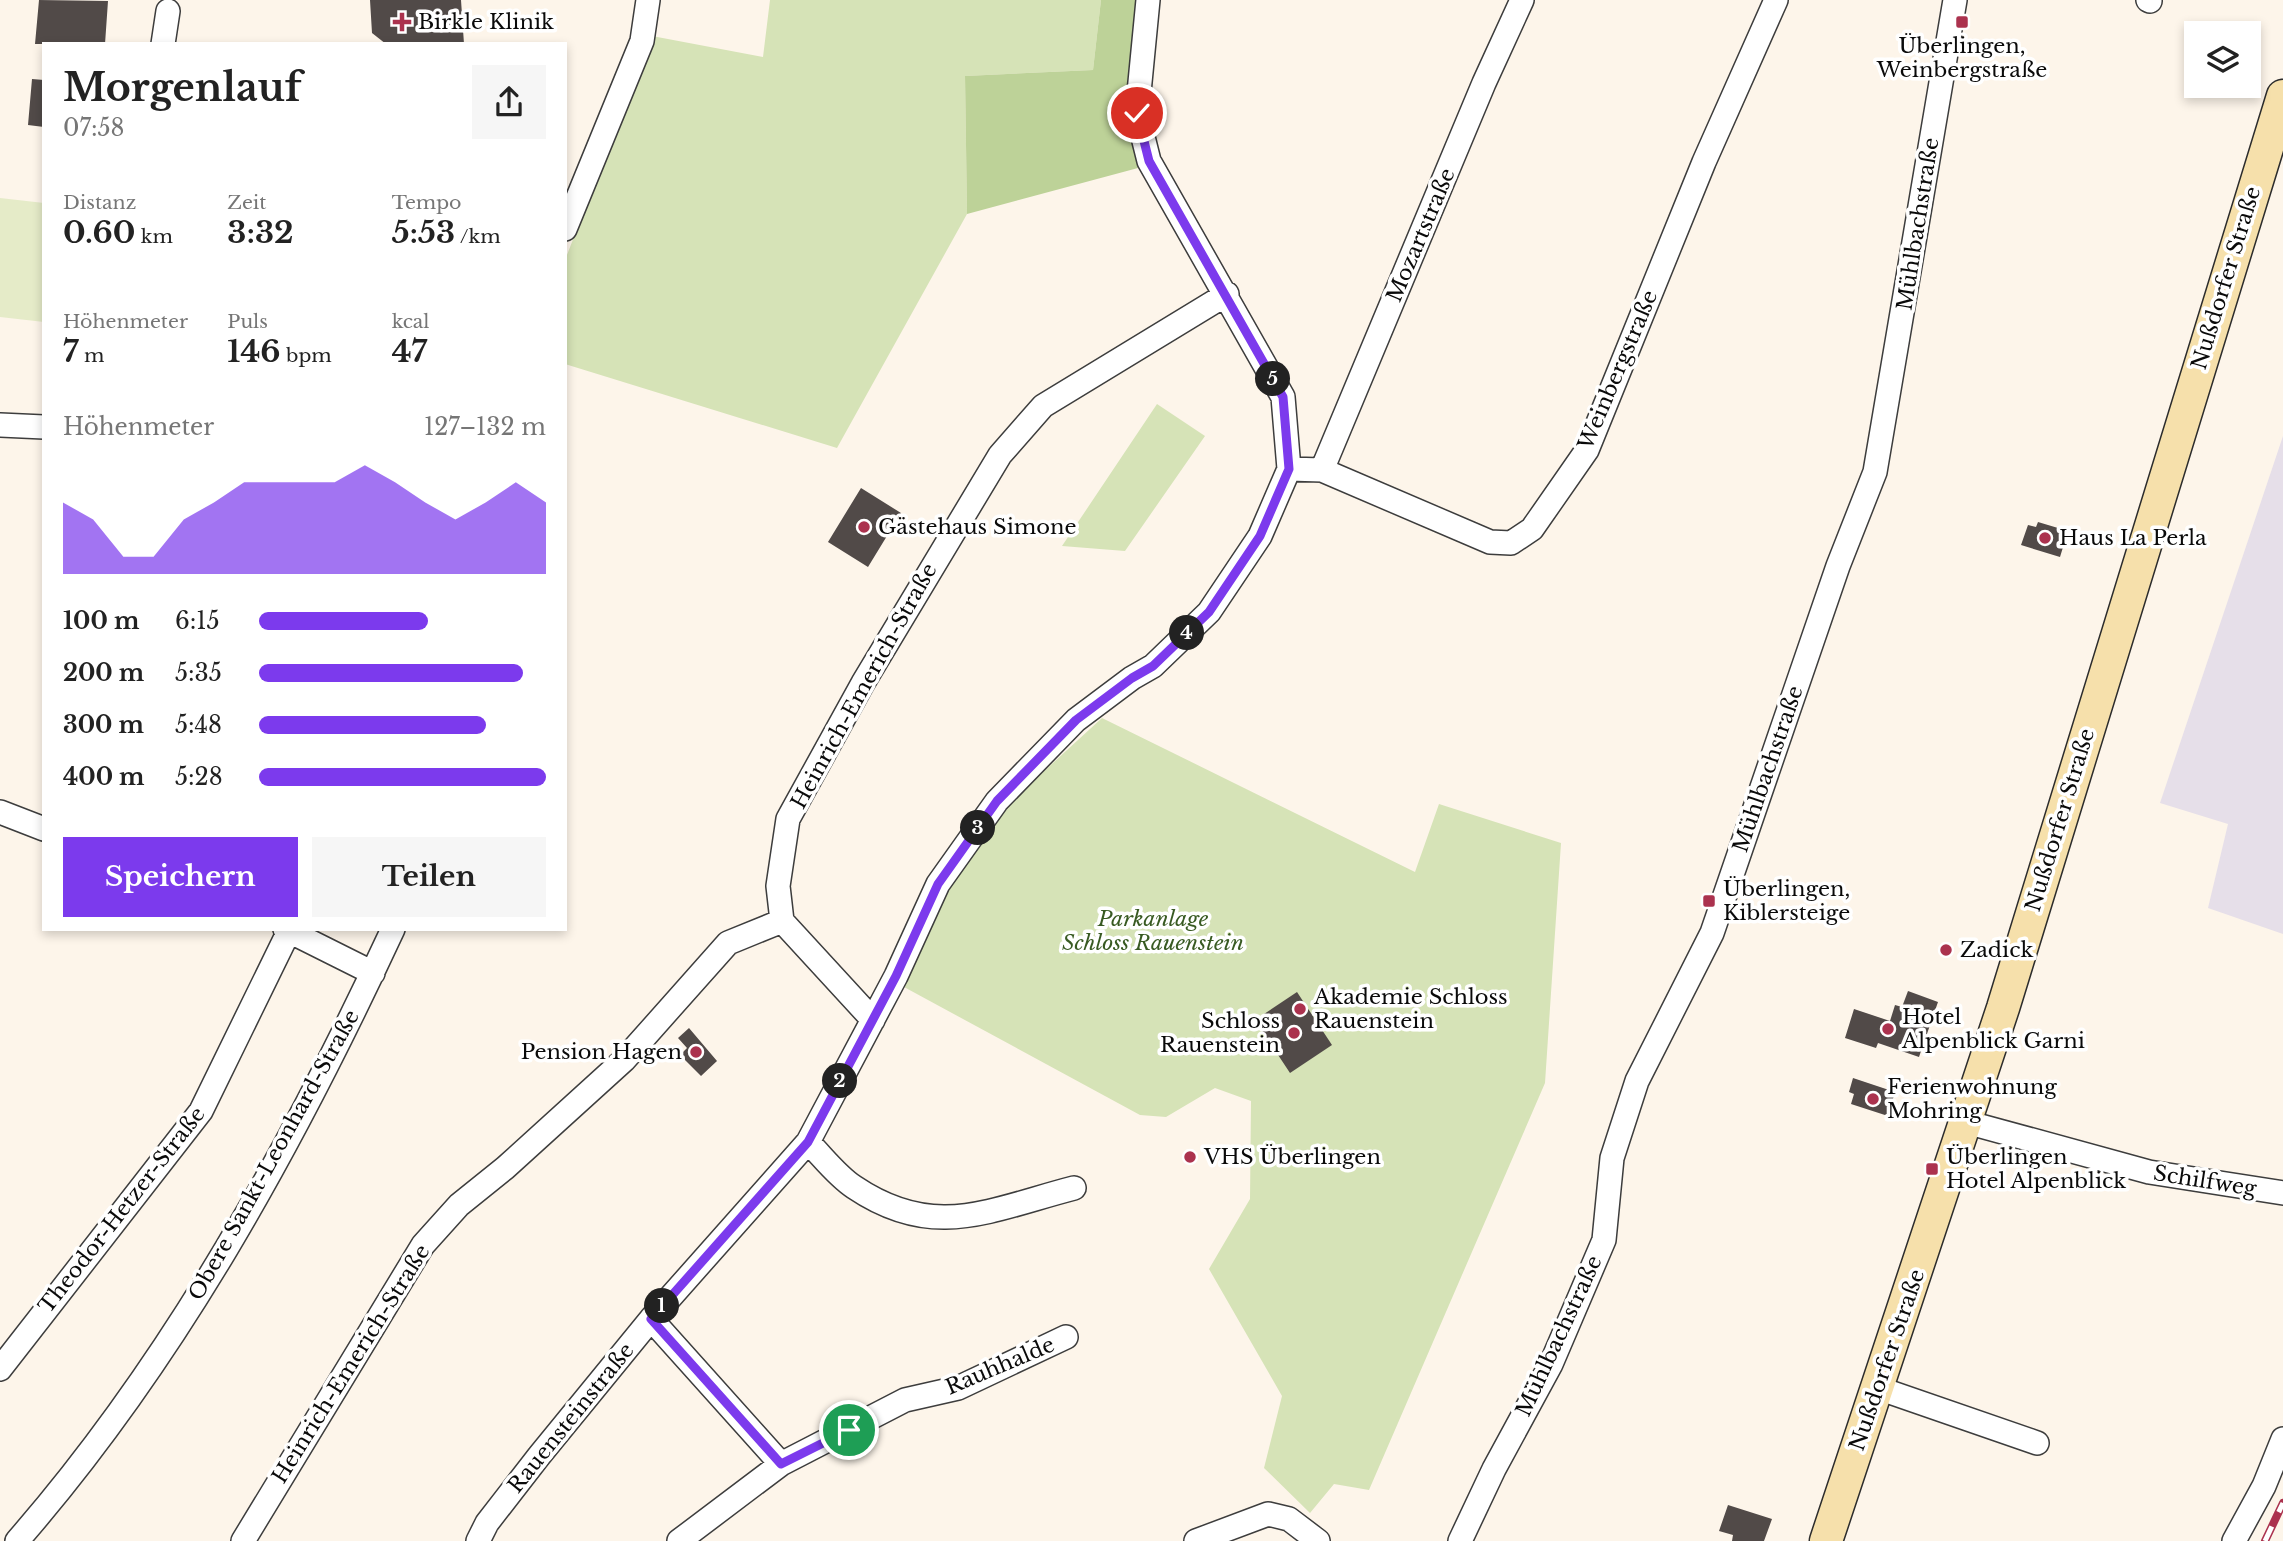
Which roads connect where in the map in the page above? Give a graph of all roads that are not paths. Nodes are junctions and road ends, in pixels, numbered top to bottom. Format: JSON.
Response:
{"nodes":[{"id":1,"x":648,"y":0,"type":"edge"},
{"id":2,"x":1148,"y":0,"type":"edge"},
{"id":3,"x":1522,"y":0,"type":"edge"},
{"id":4,"x":1776,"y":0,"type":"edge"},
{"id":5,"x":1955,"y":0,"type":"edge"},
{"id":6,"x":168,"y":11,"type":"dead end"},
{"id":7,"x":163,"y":42,"type":"edge"},
{"id":8,"x":2283,"y":96,"type":"edge"},
{"id":9,"x":567,"y":224,"type":"edge"},
{"id":10,"x":1227,"y":294,"type":"junction"},
{"id":11,"x":0,"y":425,"type":"edge"},
{"id":12,"x":42,"y":426,"type":"edge"},
{"id":13,"x":1289,"y":469,"type":"junction"},
{"id":14,"x":1322,"y":470,"type":"junction"},
{"id":15,"x":0,"y":813,"type":"edge"},
{"id":16,"x":42,"y":828,"type":"edge"},
{"id":17,"x":782,"y":921,"type":"junction"},
{"id":18,"x":287,"y":931,"type":"edge"},
{"id":19,"x":289,"y":931,"type":"edge"},
{"id":20,"x":392,"y":931,"type":"edge"},
{"id":21,"x":373,"y":973,"type":"junction"},
{"id":22,"x":873,"y":1020,"type":"junction"},
{"id":23,"x":1966,"y":1122,"type":"junction"},
{"id":24,"x":808,"y":1142,"type":"junction"},
{"id":25,"x":1074,"y":1188,"type":"dead end"},
{"id":26,"x":2283,"y":1193,"type":"edge"},
{"id":27,"x":651,"y":1319,"type":"junction"},
{"id":28,"x":1066,"y":1337,"type":"dead end"},
{"id":29,"x":0,"y":1369,"type":"edge"},
{"id":30,"x":1878,"y":1388,"type":"junction"},
{"id":31,"x":2283,"y":1439,"type":"edge"},
{"id":32,"x":2037,"y":1443,"type":"dead end"},
{"id":33,"x":781,"y":1464,"type":"junction"},
{"id":34,"x":17,"y":1541,"type":"edge"},
{"id":35,"x":243,"y":1541,"type":"edge"},
{"id":36,"x":478,"y":1541,"type":"edge"},
{"id":37,"x":679,"y":1541,"type":"edge"},
{"id":38,"x":1196,"y":1541,"type":"edge"},
{"id":39,"x":1318,"y":1541,"type":"edge"},
{"id":40,"x":1460,"y":1541,"type":"edge"},
{"id":41,"x":1826,"y":1541,"type":"edge"},
{"id":42,"x":2234,"y":1541,"type":"edge"}],
"edges":[{"from":1,"to":9,"type":"street"},
{"from":2,"to":10,"type":"street","name":"Rauensteinstraße"},
{"from":3,"to":14,"type":"street","name":"Mozartstraße"},
{"from":4,"to":14,"type":"street","name":"Weinbergstraße"},
{"from":5,"to":40,"type":"street","name":"Mühlbachstraße"},
{"from":6,"to":7,"type":"street"},
{"from":8,"to":23,"type":"street","name":"Nußdorfer Straße"},
{"from":10,"to":13,"type":"street","name":"Rauensteinstraße"},
{"from":10,"to":17,"type":"street","name":"Heinrich-Emerich-Straße"},
{"from":11,"to":12,"type":"street"},
{"from":13,"to":14,"type":"street","name":"Weinbergstraße"},
{"from":13,"to":22,"type":"street","name":"Rauensteinstraße"},
{"from":15,"to":16,"type":"street"},
{"from":17,"to":22,"type":"street"},
{"from":17,"to":35,"type":"street","name":"Heinrich-Emerich-Straße"},
{"from":18,"to":29,"type":"street","name":"Theodor-Hetzer-Straße"},
{"from":19,"to":21,"type":"street"},
{"from":20,"to":21,"type":"street","name":"Obere Sankt-Leonhard-Straße"},
{"from":21,"to":34,"type":"street","name":"Obere Sankt-Leonhard-Straße"},
{"from":22,"to":24,"type":"street","name":"Rauensteinstraße"},
{"from":23,"to":26,"type":"street","name":"Schilfweg"},
{"from":23,"to":30,"type":"street","name":"Nußdorfer Straße"},
{"from":24,"to":25,"type":"street"},
{"from":24,"to":27,"type":"street","name":"Rauensteinstraße"},
{"from":27,"to":33,"type":"street"},
{"from":27,"to":36,"type":"street","name":"Rauensteinstraße"},
{"from":28,"to":33,"type":"street","name":"Rauhhalde"},
{"from":30,"to":32,"type":"street"},
{"from":30,"to":41,"type":"street","name":"Nußdorfer Straße"},
{"from":31,"to":42,"type":"street"},
{"from":33,"to":37,"type":"street","name":"Rauhhalde"},
{"from":38,"to":39,"type":"street"}]}
